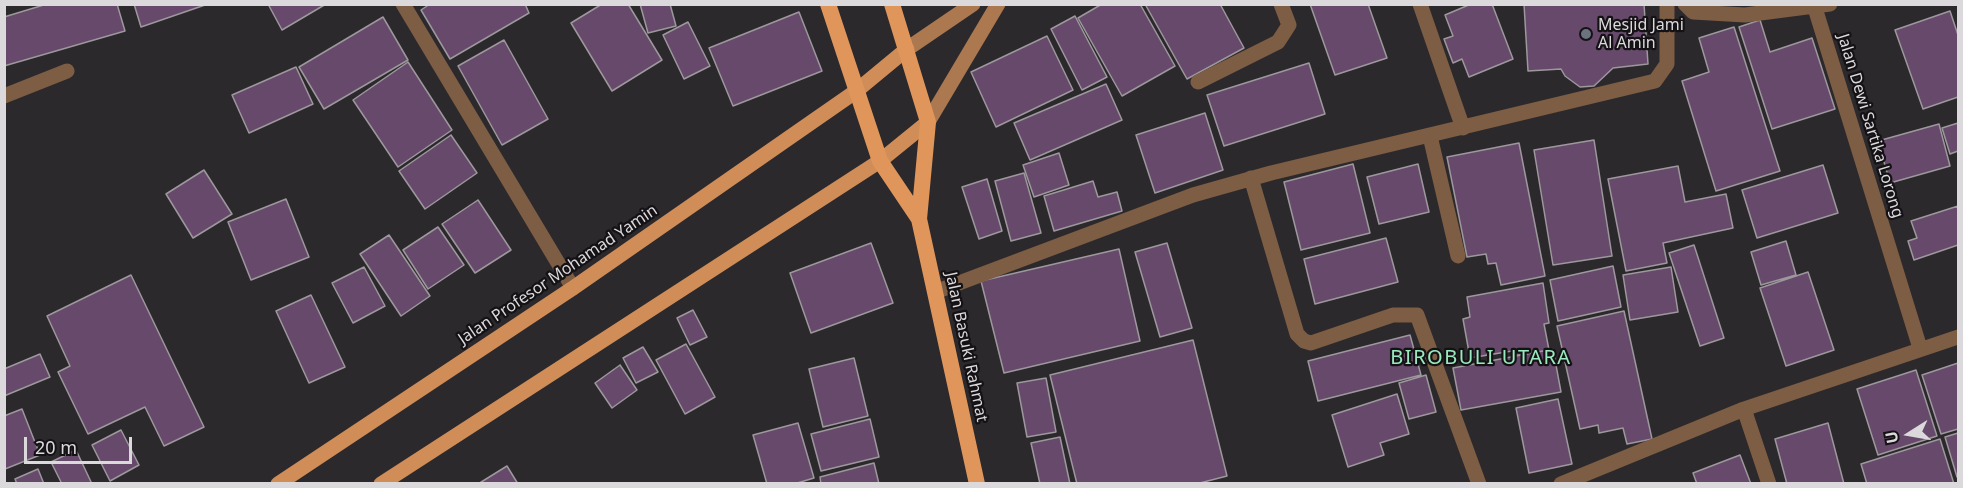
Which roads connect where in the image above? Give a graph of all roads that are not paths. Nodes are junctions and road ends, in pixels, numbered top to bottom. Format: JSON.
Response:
{"nodes":[{"id":1,"x":403,"y":4,"type":"edge"},
{"id":2,"x":828,"y":4,"type":"edge"},
{"id":3,"x":892,"y":4,"type":"edge"},
{"id":4,"x":973,"y":4,"type":"edge"},
{"id":5,"x":998,"y":4,"type":"edge"},
{"id":6,"x":1281,"y":4,"type":"edge"},
{"id":7,"x":1420,"y":4,"type":"edge"},
{"id":8,"x":1667,"y":4,"type":"edge"},
{"id":9,"x":1685,"y":4,"type":"edge"},
{"id":10,"x":1822,"y":6,"type":"edge"},
{"id":11,"x":907,"y":49,"type":"junction"},
{"id":12,"x":67,"y":71,"type":"dead end"},
{"id":13,"x":1198,"y":81,"type":"dead end"},
{"id":14,"x":855,"y":92,"type":"junction"},
{"id":15,"x":4,"y":96,"type":"edge"},
{"id":16,"x":928,"y":122,"type":"junction"},
{"id":17,"x":1463,"y":128,"type":"junction"},
{"id":18,"x":1430,"y":136,"type":"junction"},
{"id":19,"x":880,"y":161,"type":"junction"},
{"id":20,"x":1251,"y":178,"type":"junction"},
{"id":21,"x":919,"y":219,"type":"junction"},
{"id":22,"x":1458,"y":256,"type":"dead end"},
{"id":23,"x":573,"y":288,"type":"junction"},
{"id":24,"x":935,"y":292,"type":"junction"},
{"id":25,"x":1959,"y":337,"type":"edge"},
{"id":26,"x":1920,"y":348,"type":"junction"},
{"id":27,"x":1744,"y":409,"type":"junction"},
{"id":28,"x":278,"y":483,"type":"edge"},
{"id":29,"x":381,"y":483,"type":"edge"},
{"id":30,"x":977,"y":483,"type":"edge"},
{"id":31,"x":1479,"y":483,"type":"edge"},
{"id":32,"x":1561,"y":483,"type":"edge"},
{"id":33,"x":1769,"y":483,"type":"edge"}],
"edges":[{"from":1,"to":23,"type":"street"},
{"from":2,"to":14,"type":"highway"},
{"from":3,"to":11,"type":"highway"},
{"from":4,"to":11,"type":"main road"},
{"from":5,"to":16,"type":"main road"},
{"from":6,"to":13,"type":"street"},
{"from":7,"to":17,"type":"street"},
{"from":8,"to":17,"type":"street"},
{"from":9,"to":10,"type":"street","name":"Jalan Dewi Sartika Lorong"},
{"from":10,"to":26,"type":"street","name":"Jalan Dewi Sartika Lorong"},
{"from":11,"to":14,"type":"main road","name":"Jalan Profesor Mohamad Yamin"},
{"from":11,"to":16,"type":"highway"},
{"from":12,"to":15,"type":"street"},
{"from":14,"to":19,"type":"highway"},
{"from":14,"to":23,"type":"main road","name":"Jalan Profesor Mohamad Yamin"},
{"from":16,"to":19,"type":"main road"},
{"from":16,"to":21,"type":"highway"},
{"from":17,"to":18,"type":"street"},
{"from":18,"to":20,"type":"street"},
{"from":18,"to":22,"type":"street"},
{"from":19,"to":21,"type":"highway"},
{"from":19,"to":29,"type":"main road"},
{"from":20,"to":24,"type":"street"},
{"from":20,"to":31,"type":"street"},
{"from":21,"to":24,"type":"highway","name":"Jalan Basuki Rahmat"},
{"from":23,"to":28,"type":"main road","name":"Jalan Profesor Mohamad Yamin"},
{"from":24,"to":30,"type":"highway","name":"Jalan Basuki Rahmat"},
{"from":25,"to":26,"type":"street"},
{"from":26,"to":27,"type":"street"},
{"from":27,"to":32,"type":"street"},
{"from":27,"to":33,"type":"street"}]}
